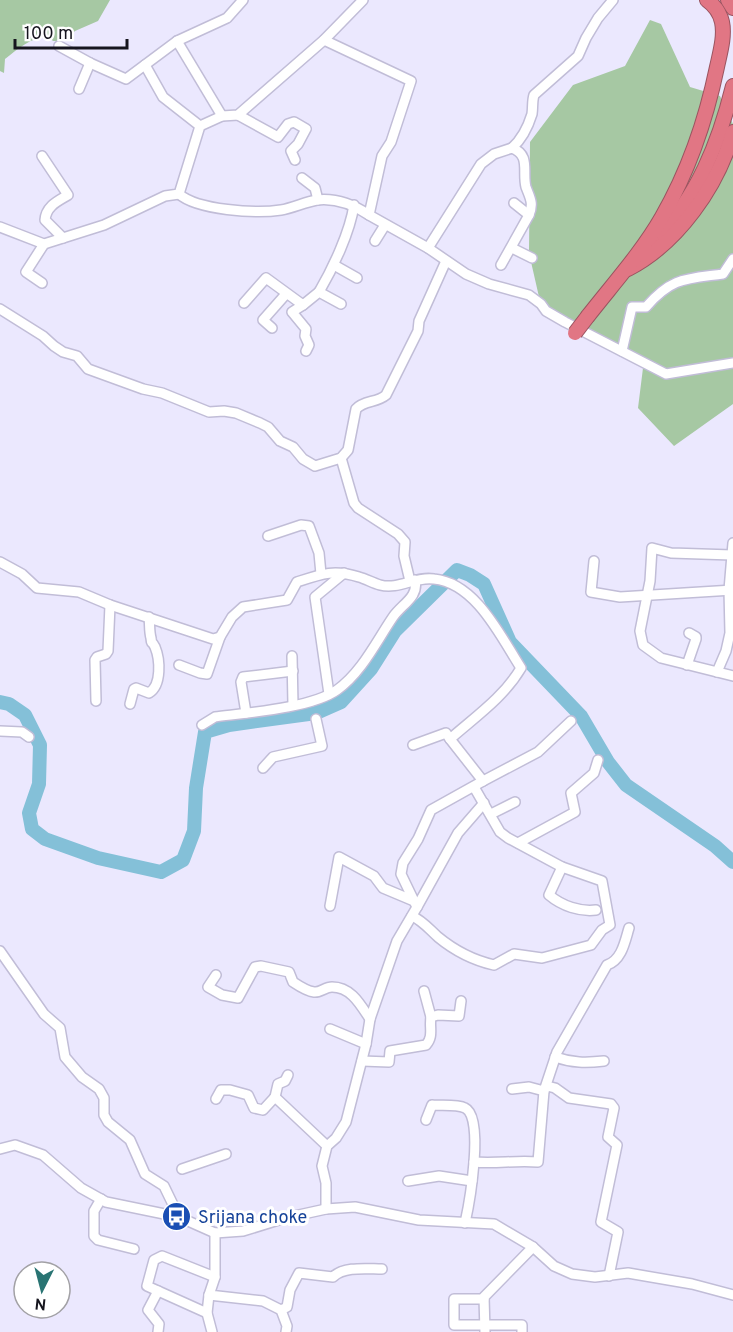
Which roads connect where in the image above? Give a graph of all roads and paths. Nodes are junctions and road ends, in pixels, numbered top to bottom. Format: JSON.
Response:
{"nodes":[{"id":1,"x":243,"y":0,"type":"edge"},
{"id":2,"x":363,"y":0,"type":"edge"},
{"id":3,"x":613,"y":0,"type":"edge"},
{"id":4,"x":707,"y":0,"type":"edge"},
{"id":5,"x":324,"y":40,"type":"junction"},
{"id":6,"x":177,"y":41,"type":"junction"},
{"id":7,"x":60,"y":46,"type":"dead end"},
{"id":8,"x":90,"y":63,"type":"junction"},
{"id":9,"x":145,"y":65,"type":"junction"},
{"id":10,"x":733,"y":86,"type":"edge"},
{"id":11,"x":79,"y":89,"type":"dead end"},
{"id":12,"x":238,"y":115,"type":"junction"},
{"id":13,"x":222,"y":116,"type":"junction"},
{"id":14,"x":200,"y":126,"type":"junction"},
{"id":15,"x":733,"y":132,"type":"edge"},
{"id":16,"x":512,"y":148,"type":"junction"},
{"id":17,"x":42,"y":156,"type":"dead end"},
{"id":18,"x":295,"y":160,"type":"dead end"},
{"id":19,"x":302,"y":178,"type":"dead end"},
{"id":20,"x":178,"y":194,"type":"junction"},
{"id":21,"x":318,"y":200,"type":"junction"},
{"id":22,"x":514,"y":203,"type":"dead end"},
{"id":23,"x":354,"y":205,"type":"junction"},
{"id":24,"x":369,"y":215,"type":"junction"},
{"id":25,"x":529,"y":215,"type":"junction"},
{"id":26,"x":385,"y":225,"type":"junction"},
{"id":27,"x":0,"y":227,"type":"edge"},
{"id":28,"x":63,"y":238,"type":"junction"},
{"id":29,"x":375,"y":241,"type":"dead end"},
{"id":30,"x":44,"y":244,"type":"junction"},
{"id":31,"x":428,"y":248,"type":"junction"},
{"id":32,"x":512,"y":248,"type":"junction"},
{"id":33,"x":532,"y":258,"type":"dead end"},
{"id":34,"x":733,"y":259,"type":"edge"},
{"id":35,"x":446,"y":261,"type":"junction"},
{"id":36,"x":334,"y":265,"type":"junction"},
{"id":37,"x":501,"y":265,"type":"dead end"},
{"id":38,"x":623,"y":271,"type":"junction"},
{"id":39,"x":357,"y":278,"type":"dead end"},
{"id":40,"x":42,"y":283,"type":"dead end"},
{"id":41,"x":319,"y":292,"type":"junction"},
{"id":42,"x":286,"y":294,"type":"junction"},
{"id":43,"x":244,"y":303,"type":"dead end"},
{"id":44,"x":341,"y":304,"type":"dead end"},
{"id":45,"x":303,"y":305,"type":"junction"},
{"id":46,"x":0,"y":309,"type":"edge"},
{"id":47,"x":272,"y":328,"type":"dead end"},
{"id":48,"x":575,"y":333,"type":"dead end"},
{"id":49,"x":306,"y":351,"type":"dead end"},
{"id":50,"x":622,"y":351,"type":"junction"},
{"id":51,"x":733,"y":363,"type":"edge"},
{"id":52,"x":341,"y":459,"type":"junction"},
{"id":53,"x":268,"y":536,"type":"dead end"},
{"id":54,"x":733,"y":543,"type":"edge"},
{"id":55,"x":732,"y":555,"type":"edge"},
{"id":56,"x":594,"y":561,"type":"dead end"},
{"id":57,"x":0,"y":562,"type":"edge"},
{"id":58,"x":321,"y":573,"type":"junction"},
{"id":59,"x":344,"y":573,"type":"junction"},
{"id":60,"x":412,"y":580,"type":"junction"},
{"id":61,"x":731,"y":590,"type":"edge"},
{"id":62,"x":648,"y":595,"type":"junction"},
{"id":63,"x":110,"y":605,"type":"junction"},
{"id":64,"x":731,"y":614,"type":"edge"},
{"id":65,"x":149,"y":617,"type":"junction"},
{"id":66,"x":689,"y":633,"type":"dead end"},
{"id":67,"x":220,"y":637,"type":"junction"},
{"id":68,"x":292,"y":656,"type":"dead end"},
{"id":69,"x":179,"y":664,"type":"dead end"},
{"id":70,"x":687,"y":665,"type":"junction"},
{"id":71,"x":293,"y":671,"type":"junction"},
{"id":72,"x":717,"y":672,"type":"junction"},
{"id":73,"x":733,"y":676,"type":"edge"},
{"id":74,"x":329,"y":694,"type":"junction"},
{"id":75,"x":96,"y":701,"type":"dead end"},
{"id":76,"x":130,"y":704,"type":"dead end"},
{"id":77,"x":293,"y":705,"type":"junction"},
{"id":78,"x":246,"y":713,"type":"junction"},
{"id":79,"x":316,"y":719,"type":"dead end"},
{"id":80,"x":571,"y":721,"type":"dead end"},
{"id":81,"x":202,"y":725,"type":"dead end"},
{"id":82,"x":0,"y":732,"type":"edge"},
{"id":83,"x":29,"y":736,"type":"dead end"},
{"id":84,"x":450,"y":739,"type":"junction"},
{"id":85,"x":413,"y":745,"type":"dead end"},
{"id":86,"x":598,"y":760,"type":"dead end"},
{"id":87,"x":263,"y":768,"type":"dead end"},
{"id":88,"x":483,"y":781,"type":"junction"},
{"id":89,"x":474,"y":787,"type":"junction"},
{"id":90,"x":515,"y":802,"type":"dead end"},
{"id":91,"x":484,"y":803,"type":"junction"},
{"id":92,"x":491,"y":814,"type":"junction"},
{"id":93,"x":518,"y":843,"type":"junction"},
{"id":94,"x":561,"y":867,"type":"junction"},
{"id":95,"x":416,"y":904,"type":"junction"},
{"id":96,"x":330,"y":906,"type":"dead end"},
{"id":97,"x":596,"y":910,"type":"dead end"},
{"id":98,"x":412,"y":916,"type":"junction"},
{"id":99,"x":629,"y":928,"type":"dead end"},
{"id":100,"x":0,"y":951,"type":"edge"},
{"id":101,"x":216,"y":975,"type":"dead end"},
{"id":102,"x":424,"y":991,"type":"dead end"},
{"id":103,"x":461,"y":1001,"type":"dead end"},
{"id":104,"x":432,"y":1017,"type":"junction"},
{"id":105,"x":369,"y":1019,"type":"junction"},
{"id":106,"x":330,"y":1029,"type":"dead end"},
{"id":107,"x":366,"y":1044,"type":"junction"},
{"id":108,"x":555,"y":1058,"type":"junction"},
{"id":109,"x":362,"y":1061,"type":"junction"},
{"id":110,"x":604,"y":1061,"type":"dead end"},
{"id":111,"x":288,"y":1076,"type":"dead end"},
{"id":112,"x":512,"y":1089,"type":"dead end"},
{"id":113,"x":546,"y":1089,"type":"junction"},
{"id":114,"x":274,"y":1097,"type":"junction"},
{"id":115,"x":216,"y":1099,"type":"dead end"},
{"id":116,"x":426,"y":1120,"type":"dead end"},
{"id":117,"x":327,"y":1146,"type":"junction"},
{"id":118,"x":0,"y":1149,"type":"edge"},
{"id":119,"x":226,"y":1154,"type":"dead end"},
{"id":120,"x":474,"y":1161,"type":"junction"},
{"id":121,"x":182,"y":1169,"type":"dead end"},
{"id":122,"x":408,"y":1181,"type":"dead end"},
{"id":123,"x":472,"y":1181,"type":"junction"},
{"id":124,"x":101,"y":1199,"type":"junction"},
{"id":125,"x":326,"y":1209,"type":"junction"},
{"id":126,"x":179,"y":1217,"type":"junction"},
{"id":127,"x":465,"y":1223,"type":"junction"},
{"id":128,"x":215,"y":1233,"type":"junction"},
{"id":129,"x":533,"y":1247,"type":"junction"},
{"id":130,"x":134,"y":1249,"type":"dead end"},
{"id":131,"x":382,"y":1269,"type":"dead end"},
{"id":132,"x":609,"y":1275,"type":"junction"},
{"id":133,"x":215,"y":1277,"type":"junction"},
{"id":134,"x":158,"y":1291,"type":"junction"},
{"id":135,"x":209,"y":1294,"type":"junction"},
{"id":136,"x":733,"y":1295,"type":"edge"},
{"id":137,"x":484,"y":1299,"type":"junction"},
{"id":138,"x":281,"y":1310,"type":"junction"},
{"id":139,"x":207,"y":1313,"type":"junction"},
{"id":140,"x":484,"y":1329,"type":"edge"},
{"id":141,"x":158,"y":1332,"type":"edge"},
{"id":142,"x":212,"y":1332,"type":"edge"},
{"id":143,"x":286,"y":1332,"type":"edge"},
{"id":144,"x":522,"y":1332,"type":"edge"}],
"edges":[{"from":1,"to":6,"type":"street"},
{"from":2,"to":5,"type":"street"},
{"from":3,"to":16,"type":"street"},
{"from":4,"to":38,"type":"highway"},
{"from":5,"to":12,"type":"street"},
{"from":5,"to":24,"type":"street"},
{"from":6,"to":9,"type":"street"},
{"from":6,"to":13,"type":"street"},
{"from":7,"to":8,"type":"street"},
{"from":8,"to":9,"type":"street"},
{"from":8,"to":11,"type":"street"},
{"from":9,"to":14,"type":"street"},
{"from":10,"to":38,"type":"highway"},
{"from":12,"to":13,"type":"street"},
{"from":12,"to":18,"type":"street"},
{"from":13,"to":14,"type":"street"},
{"from":14,"to":20,"type":"street"},
{"from":15,"to":38,"type":"highway"},
{"from":16,"to":25,"type":"street"},
{"from":16,"to":31,"type":"street"},
{"from":17,"to":28,"type":"street"},
{"from":19,"to":21,"type":"street"},
{"from":20,"to":21,"type":"street"},
{"from":20,"to":28,"type":"street"},
{"from":21,"to":23,"type":"street"},
{"from":22,"to":25,"type":"street"},
{"from":23,"to":24,"type":"street"},
{"from":23,"to":36,"type":"street"},
{"from":24,"to":26,"type":"street"},
{"from":25,"to":32,"type":"street"},
{"from":26,"to":29,"type":"street"},
{"from":26,"to":31,"type":"street"},
{"from":27,"to":30,"type":"street"},
{"from":28,"to":30,"type":"street"},
{"from":30,"to":40,"type":"street"},
{"from":31,"to":35,"type":"street"},
{"from":32,"to":33,"type":"street"},
{"from":32,"to":37,"type":"street"},
{"from":34,"to":50,"type":"street"},
{"from":35,"to":50,"type":"street"},
{"from":35,"to":52,"type":"street"},
{"from":36,"to":39,"type":"street"},
{"from":36,"to":41,"type":"street"},
{"from":38,"to":48,"type":"highway","bridge":true},
{"from":41,"to":44,"type":"street"},
{"from":41,"to":45,"type":"street"},
{"from":42,"to":43,"type":"street"},
{"from":42,"to":45,"type":"street"},
{"from":42,"to":47,"type":"street"},
{"from":45,"to":49,"type":"street"},
{"from":46,"to":52,"type":"street"},
{"from":50,"to":51,"type":"street"},
{"from":52,"to":60,"type":"street"},
{"from":53,"to":58,"type":"street"},
{"from":54,"to":55,"type":"street"},
{"from":55,"to":61,"type":"street"},
{"from":55,"to":62,"type":"street"},
{"from":56,"to":62,"type":"street"},
{"from":57,"to":63,"type":"street"},
{"from":58,"to":59,"type":"street"},
{"from":58,"to":67,"type":"street"},
{"from":59,"to":60,"type":"street"},
{"from":59,"to":74,"type":"street"},
{"from":60,"to":74,"type":"street"},
{"from":60,"to":84,"type":"street"},
{"from":61,"to":62,"type":"street"},
{"from":61,"to":64,"type":"street"},
{"from":62,"to":70,"type":"street"},
{"from":63,"to":65,"type":"street"},
{"from":63,"to":75,"type":"street"},
{"from":64,"to":72,"type":"street"},
{"from":65,"to":67,"type":"street"},
{"from":65,"to":76,"type":"street"},
{"from":66,"to":70,"type":"street"},
{"from":67,"to":69,"type":"street"},
{"from":68,"to":71,"type":"street"},
{"from":70,"to":72,"type":"street"},
{"from":71,"to":77,"type":"street"},
{"from":71,"to":78,"type":"street"},
{"from":72,"to":73,"type":"street"},
{"from":74,"to":77,"type":"street"},
{"from":77,"to":78,"type":"street"},
{"from":78,"to":81,"type":"street"},
{"from":79,"to":87,"type":"street"},
{"from":80,"to":88,"type":"street"},
{"from":82,"to":83,"type":"street"},
{"from":84,"to":85,"type":"street"},
{"from":84,"to":88,"type":"street"},
{"from":86,"to":93,"type":"street"},
{"from":88,"to":89,"type":"street"},
{"from":89,"to":91,"type":"street"},
{"from":89,"to":95,"type":"street"},
{"from":90,"to":92,"type":"street"},
{"from":91,"to":92,"type":"street"},
{"from":91,"to":95,"type":"street"},
{"from":92,"to":93,"type":"street"},
{"from":93,"to":94,"type":"street"},
{"from":94,"to":97,"type":"street"},
{"from":94,"to":98,"type":"street"},
{"from":95,"to":96,"type":"street"},
{"from":95,"to":98,"type":"street"},
{"from":98,"to":105,"type":"street"},
{"from":99,"to":108,"type":"street"},
{"from":100,"to":126,"type":"street"},
{"from":101,"to":105,"type":"street"},
{"from":102,"to":104,"type":"street"},
{"from":103,"to":104,"type":"street"},
{"from":104,"to":109,"type":"street"},
{"from":105,"to":107,"type":"street"},
{"from":106,"to":107,"type":"street"},
{"from":107,"to":109,"type":"street"},
{"from":108,"to":110,"type":"street"},
{"from":108,"to":113,"type":"street"},
{"from":109,"to":117,"type":"street"},
{"from":111,"to":114,"type":"street"},
{"from":112,"to":113,"type":"street"},
{"from":113,"to":120,"type":"street"},
{"from":113,"to":132,"type":"street"},
{"from":114,"to":115,"type":"street"},
{"from":114,"to":117,"type":"street"},
{"from":116,"to":120,"type":"street"},
{"from":117,"to":125,"type":"street"},
{"from":118,"to":124,"type":"street"},
{"from":119,"to":121,"type":"street"},
{"from":120,"to":123,"type":"street"},
{"from":122,"to":123,"type":"street"},
{"from":123,"to":127,"type":"street"},
{"from":124,"to":126,"type":"street"},
{"from":124,"to":130,"type":"street"},
{"from":125,"to":127,"type":"street"},
{"from":125,"to":128,"type":"street"},
{"from":126,"to":128,"type":"street"},
{"from":127,"to":129,"type":"street"},
{"from":128,"to":133,"type":"street"},
{"from":129,"to":132,"type":"street"},
{"from":129,"to":137,"type":"street"},
{"from":131,"to":138,"type":"street"},
{"from":132,"to":136,"type":"street"},
{"from":133,"to":134,"type":"street"},
{"from":133,"to":135,"type":"street"},
{"from":134,"to":139,"type":"street"},
{"from":134,"to":141,"type":"street"},
{"from":135,"to":138,"type":"street"},
{"from":135,"to":139,"type":"street"},
{"from":137,"to":140,"type":"street"},
{"from":137,"to":140,"type":"street"},
{"from":138,"to":143,"type":"street"},
{"from":139,"to":142,"type":"street"},
{"from":140,"to":144,"type":"street"}]}
